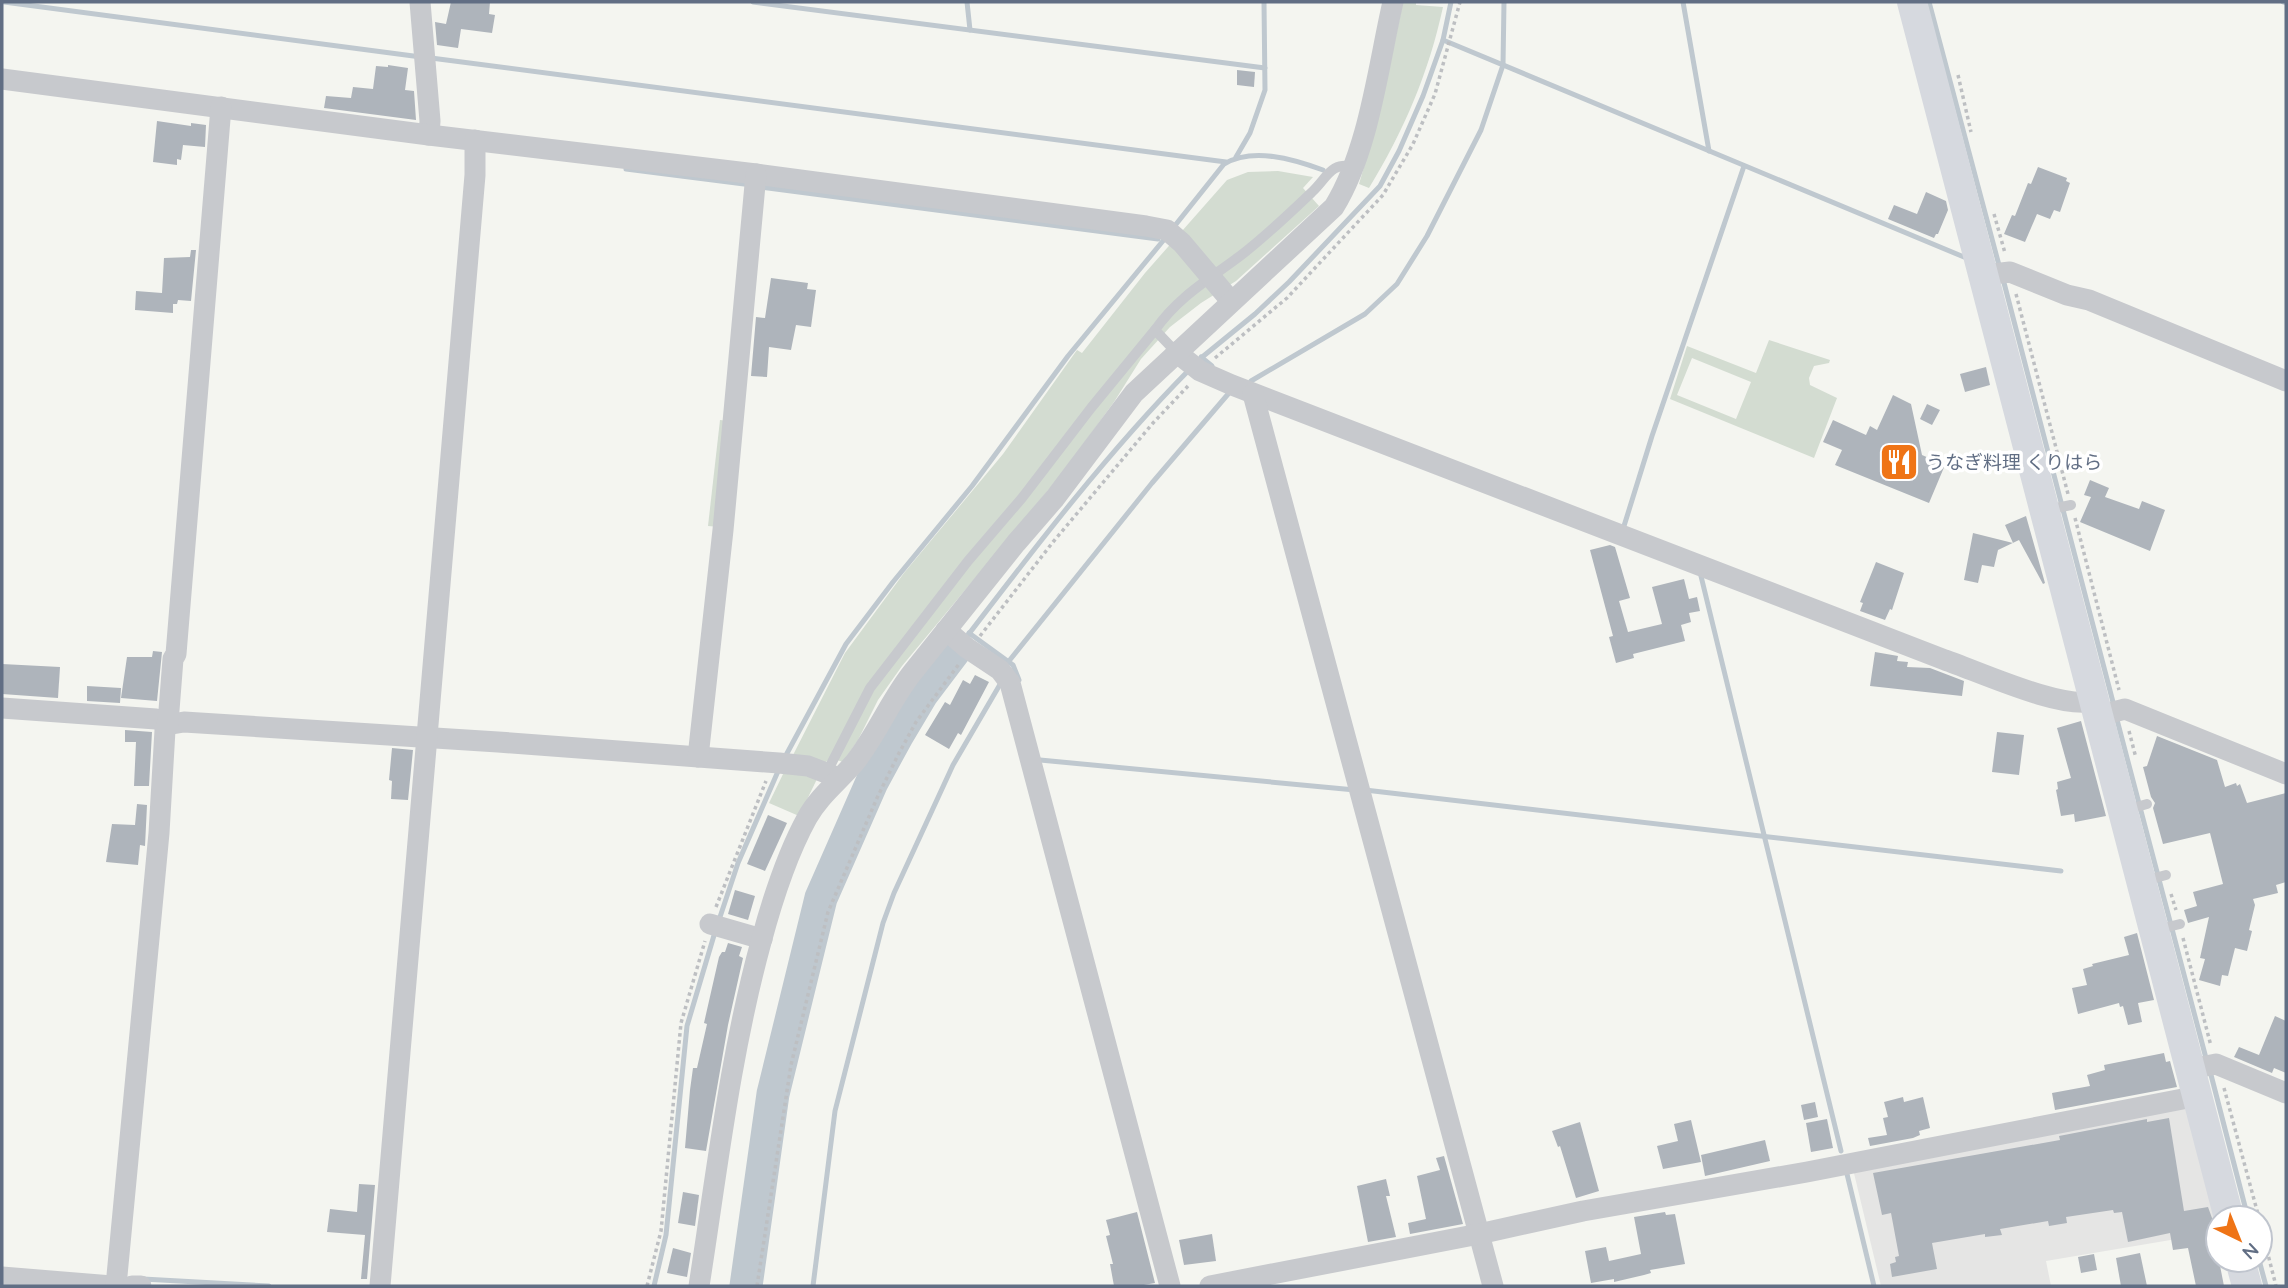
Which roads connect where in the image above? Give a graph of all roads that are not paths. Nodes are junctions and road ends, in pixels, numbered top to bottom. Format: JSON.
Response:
{"nodes":[{"id":1,"x":420,"y":2,"type":"edge"},
{"id":2,"x":1393,"y":2,"type":"edge"},
{"id":3,"x":1912,"y":2,"type":"edge"},
{"id":4,"x":2,"y":79,"type":"edge"},
{"id":5,"x":221,"y":114,"type":"junction"},
{"id":6,"x":429,"y":135,"type":"junction"},
{"id":7,"x":475,"y":147,"type":"junction"},
{"id":8,"x":1354,"y":167,"type":"junction"},
{"id":9,"x":755,"y":181,"type":"junction"},
{"id":10,"x":1998,"y":273,"type":"junction"},
{"id":11,"x":1210,"y":276,"type":"junction"},
{"id":12,"x":1231,"y":301,"type":"junction"},
{"id":13,"x":1155,"y":330,"type":"junction"},
{"id":14,"x":1191,"y":364,"type":"junction"},
{"id":15,"x":2286,"y":381,"type":"edge"},
{"id":16,"x":1253,"y":394,"type":"junction"},
{"id":17,"x":964,"y":640,"type":"junction"},
{"id":18,"x":2,"y":708,"type":"edge"},
{"id":19,"x":2109,"y":710,"type":"junction"},
{"id":20,"x":171,"y":720,"type":"junction"},
{"id":21,"x":426,"y":732,"type":"junction"},
{"id":22,"x":698,"y":752,"type":"junction"},
{"id":23,"x":2286,"y":774,"type":"edge"},
{"id":24,"x":833,"y":775,"type":"junction"},
{"id":25,"x":715,"y":925,"type":"road end"},
{"id":26,"x":762,"y":939,"type":"junction"},
{"id":27,"x":2206,"y":1071,"type":"junction"},
{"id":28,"x":2286,"y":1093,"type":"edge"},
{"id":29,"x":2228,"y":1204,"type":"edge"},
{"id":30,"x":1479,"y":1234,"type":"junction"},
{"id":31,"x":2,"y":1278,"type":"edge"},
{"id":32,"x":119,"y":1283,"type":"edge"},
{"id":33,"x":141,"y":1286,"type":"edge"},
{"id":34,"x":380,"y":1286,"type":"edge"},
{"id":35,"x":699,"y":1286,"type":"edge"},
{"id":36,"x":1170,"y":1286,"type":"edge"},
{"id":37,"x":1210,"y":1286,"type":"edge"},
{"id":38,"x":1493,"y":1286,"type":"edge"}],
"edges":[{"from":1,"to":6,"type":"street"},
{"from":2,"to":8,"type":"street"},
{"from":3,"to":10,"type":"street"},
{"from":4,"to":5,"type":"street"},
{"from":5,"to":6,"type":"street"},
{"from":5,"to":20,"type":"street"},
{"from":6,"to":7,"type":"street"},
{"from":7,"to":9,"type":"street"},
{"from":7,"to":21,"type":"street"},
{"from":8,"to":11,"type":"lane"},
{"from":8,"to":12,"type":"street"},
{"from":9,"to":11,"type":"street"},
{"from":9,"to":22,"type":"street"},
{"from":10,"to":15,"type":"street"},
{"from":10,"to":19,"type":"street"},
{"from":11,"to":12,"type":"street"},
{"from":11,"to":13,"type":"lane"},
{"from":12,"to":14,"type":"street"},
{"from":13,"to":14,"type":"lane"},
{"from":13,"to":24,"type":"lane"},
{"from":14,"to":16,"type":"street"},
{"from":14,"to":17,"type":"street"},
{"from":16,"to":19,"type":"street"},
{"from":16,"to":30,"type":"street"},
{"from":17,"to":24,"type":"street"},
{"from":17,"to":36,"type":"street"},
{"from":18,"to":20,"type":"street"},
{"from":19,"to":23,"type":"street"},
{"from":19,"to":27,"type":"street"},
{"from":20,"to":21,"type":"street"},
{"from":20,"to":32,"type":"street"},
{"from":21,"to":22,"type":"street"},
{"from":21,"to":34,"type":"street"},
{"from":22,"to":24,"type":"street"},
{"from":24,"to":26,"type":"street"},
{"from":25,"to":26,"type":"street"},
{"from":26,"to":35,"type":"street"},
{"from":27,"to":28,"type":"street"},
{"from":27,"to":29,"type":"street"},
{"from":27,"to":30,"type":"street"},
{"from":30,"to":37,"type":"street"},
{"from":30,"to":38,"type":"street"},
{"from":31,"to":32,"type":"street"},
{"from":32,"to":33,"type":"street"}]}
